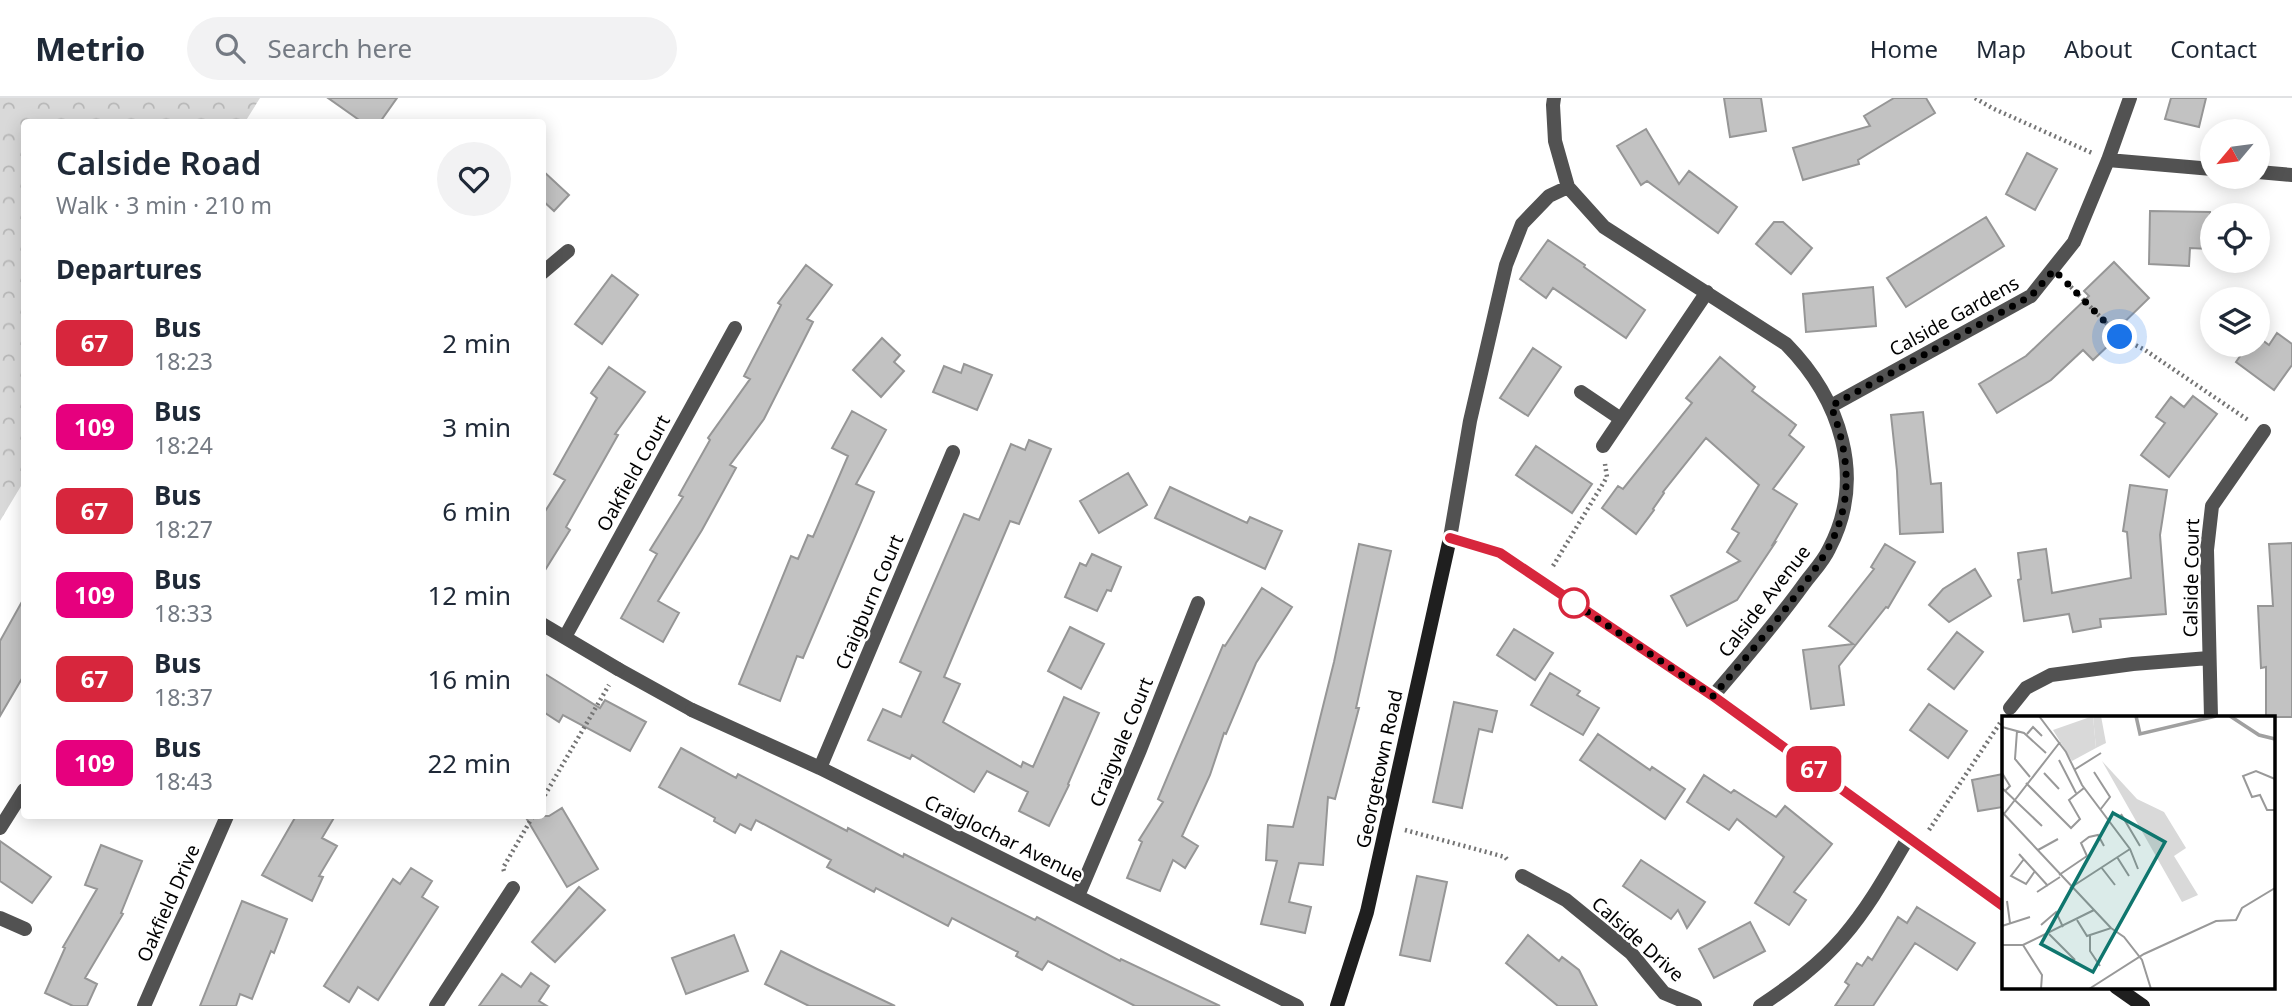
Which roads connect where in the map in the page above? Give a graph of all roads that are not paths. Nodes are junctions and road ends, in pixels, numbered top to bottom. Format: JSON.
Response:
{"nodes":[{"id":1,"x":1554,"y":98,"type":"edge"},
{"id":2,"x":2130,"y":98,"type":"edge"},
{"id":3,"x":2108,"y":160,"type":"junction"},
{"id":4,"x":2200,"y":168,"type":"edge"},
{"id":5,"x":2270,"y":173,"type":"edge"},
{"id":6,"x":2292,"y":175,"type":"edge"},
{"id":7,"x":1568,"y":187,"type":"junction"},
{"id":8,"x":568,"y":251,"type":"dead end"},
{"id":9,"x":546,"y":270,"type":"edge"},
{"id":10,"x":1707,"y":292,"type":"junction"},
{"id":11,"x":735,"y":328,"type":"dead end"},
{"id":12,"x":1581,"y":393,"type":"dead end"},
{"id":13,"x":1831,"y":406,"type":"junction"},
{"id":14,"x":1621,"y":419,"type":"junction"},
{"id":15,"x":2263,"y":430,"type":"road end"},
{"id":16,"x":1603,"y":446,"type":"road end"},
{"id":17,"x":953,"y":452,"type":"dead end"},
{"id":18,"x":1450,"y":538,"type":"junction"},
{"id":19,"x":1198,"y":603,"type":"dead end"},
{"id":20,"x":546,"y":626,"type":"edge"},
{"id":21,"x":565,"y":637,"type":"junction"},
{"id":22,"x":2208,"y":658,"type":"junction"},
{"id":23,"x":1713,"y":696,"type":"junction"},
{"id":24,"x":2007,"y":713,"type":"edge"},
{"id":25,"x":2211,"y":716,"type":"edge"},
{"id":26,"x":820,"y":768,"type":"junction"},
{"id":27,"x":21,"y":795,"type":"edge"},
{"id":28,"x":227,"y":819,"type":"edge"},
{"id":29,"x":0,"y":828,"type":"edge"},
{"id":30,"x":1914,"y":842,"type":"junction"},
{"id":31,"x":1522,"y":876,"type":"road end"},
{"id":32,"x":513,"y":888,"type":"road end"},
{"id":33,"x":1078,"y":895,"type":"junction"},
{"id":34,"x":2002,"y":905,"type":"edge"},
{"id":35,"x":0,"y":918,"type":"edge"},
{"id":36,"x":25,"y":929,"type":"dead end"},
{"id":37,"x":2117,"y":988,"type":"edge"},
{"id":38,"x":144,"y":1006,"type":"edge"},
{"id":39,"x":436,"y":1006,"type":"edge"},
{"id":40,"x":1297,"y":1006,"type":"edge"},
{"id":41,"x":1337,"y":1006,"type":"edge"},
{"id":42,"x":1695,"y":1006,"type":"edge"},
{"id":43,"x":1760,"y":1006,"type":"edge"},
{"id":44,"x":2143,"y":1006,"type":"edge"}],
"edges":[{"from":1,"to":7,"type":"street"},
{"from":2,"to":3,"type":"street","name":"Calside Gardens"},
{"from":3,"to":4,"type":"street"},
{"from":3,"to":13,"type":"street","name":"Calside Gardens"},
{"from":5,"to":6,"type":"street"},
{"from":7,"to":10,"type":"street","name":"Calside Avenue"},
{"from":7,"to":18,"type":"street"},
{"from":8,"to":9,"type":"street"},
{"from":10,"to":13,"type":"street","name":"Calside Avenue"},
{"from":10,"to":14,"type":"street"},
{"from":11,"to":21,"type":"street","name":"Oakfield Court"},
{"from":12,"to":14,"type":"street"},
{"from":13,"to":23,"type":"street","name":"Calside Avenue"},
{"from":14,"to":16,"type":"street"},
{"from":15,"to":22,"type":"street","name":"Calside Court"},
{"from":17,"to":26,"type":"street","name":"Craigburn Court"},
{"from":18,"to":23,"type":"street"},
{"from":18,"to":41,"type":"street","name":"Georgetown Road"},
{"from":19,"to":33,"type":"street","name":"Craigvale Court"},
{"from":20,"to":21,"type":"street"},
{"from":21,"to":26,"type":"street","name":"Craiglochar Avenue"},
{"from":22,"to":24,"type":"street","name":"Calside Court"},
{"from":22,"to":25,"type":"street","name":"Calside Court"},
{"from":23,"to":30,"type":"street"},
{"from":26,"to":33,"type":"street","name":"Craiglochar Avenue"},
{"from":27,"to":29,"type":"street"},
{"from":28,"to":38,"type":"street","name":"Oakfield Drive"},
{"from":30,"to":34,"type":"street"},
{"from":30,"to":43,"type":"street"},
{"from":31,"to":42,"type":"street","name":"Calside Drive"},
{"from":32,"to":39,"type":"street"},
{"from":33,"to":40,"type":"street","name":"Craiglochar Avenue"},
{"from":35,"to":36,"type":"street"},
{"from":37,"to":44,"type":"street"}]}
